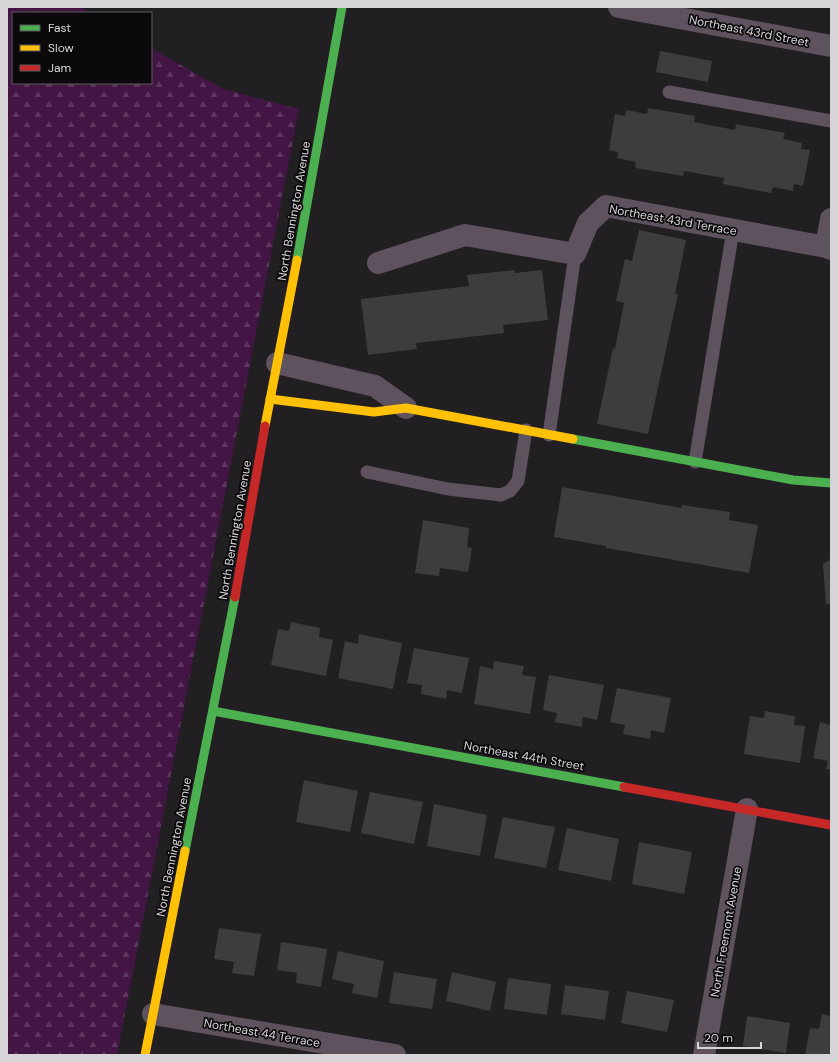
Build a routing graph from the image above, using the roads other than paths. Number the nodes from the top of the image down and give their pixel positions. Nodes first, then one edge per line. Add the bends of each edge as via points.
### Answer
1 (342, 7) edge
2 (619, 7) edge
3 (831, 46) edge
4 (669, 92) dead end
5 (831, 121) edge
6 (831, 219) edge
7 (733, 230) junction
8 (828, 248) edge
9 (575, 254) junction
10 (378, 263) dead end
11 (277, 363) junction
12 (270, 399) junction
13 (406, 408) junction
14 (526, 430) junction
15 (548, 435) junction
16 (695, 462) junction
17 (367, 472) dead end
18 (831, 483) edge
19 (213, 712) junction
20 (747, 810) junction
21 (831, 825) edge
22 (153, 1014) junction
23 (145, 1055) edge
24 (395, 1055) edge
25 (704, 1055) edge

1 - 11 street, North Bennington Avenue
2 - 3 street, Northeast 43rd Street
4 - 5 lane
6 - 8 street
7 - 8 street, Northeast 43rd Terrace
7 - 9 street, Northeast 43rd Terrace via 606,206 588,223
7 - 16 lane
9 - 10 street via 465,235
9 - 15 lane
11 - 12 street, North Bennington Avenue
11 - 13 street via 375,386
12 - 13 street via 374,412
12 - 19 street, North Bennington Avenue
13 - 14 street
14 - 15 street
14 - 17 lane via 518,481 510,491 501,495 448,489
15 - 16 street
16 - 18 street via 793,480
19 - 20 street, Northeast 44th Street
19 - 22 street, North Bennington Avenue
20 - 21 street, Northeast 44th Street
20 - 25 street, North Freemont Avenue
22 - 23 street, North Bennington Avenue
22 - 24 street, Northeast 44 Terrace

